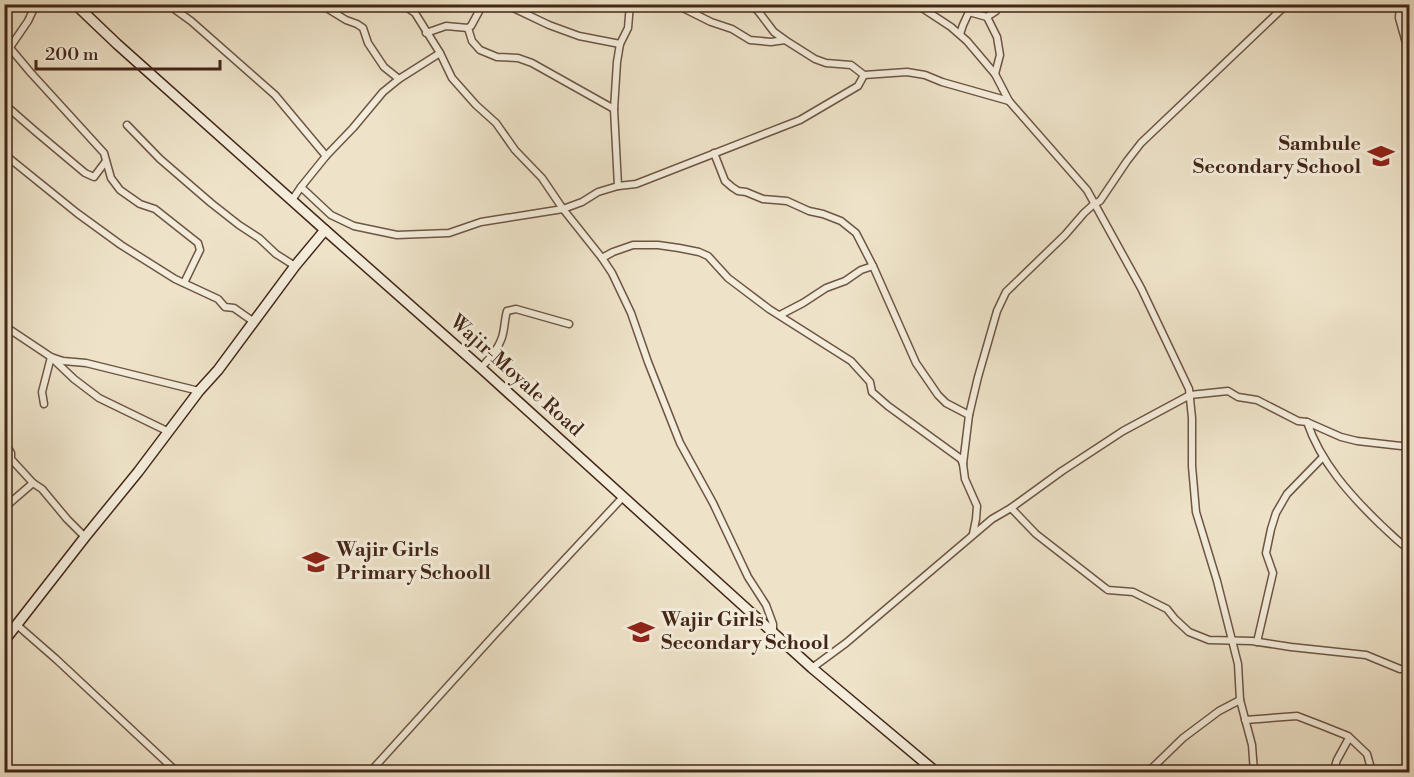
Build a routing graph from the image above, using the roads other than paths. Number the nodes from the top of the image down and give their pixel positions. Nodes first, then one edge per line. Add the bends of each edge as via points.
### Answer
1 (36, 4) edge
2 (75, 4) edge
3 (172, 4) edge
4 (320, 4) edge
5 (402, 4) edge
6 (483, 4) edge
7 (505, 4) edge
8 (630, 4) edge
9 (675, 4) edge
10 (750, 4) edge
11 (915, 4) edge
12 (964, 4) edge
13 (999, 4) edge
14 (1287, 4) edge
15 (1400, 4) edge
16 (969, 12) junction
17 (987, 17) junction
18 (468, 28) junction
19 (426, 33) junction
20 (960, 34) junction
21 (785, 40) junction
22 (621, 44) junction
23 (10, 48) junction
24 (440, 54) junction
25 (4, 56) edge
26 (1410, 57) edge
27 (995, 74) junction
28 (864, 75) junction
29 (399, 79) junction
30 (1009, 101) junction
31 (4, 104) edge
32 (614, 109) junction
33 (127, 124) dead end
34 (714, 153) junction
35 (4, 154) edge
36 (326, 156) junction
37 (106, 161) junction
38 (618, 186) junction
39 (301, 187) junction
40 (292, 200) junction
41 (1094, 204) junction
42 (562, 209) junction
43 (325, 230) junction
44 (602, 258) junction
45 (295, 266) junction
46 (873, 266) junction
47 (184, 283) junction
48 (780, 315) junction
49 (254, 322) junction
50 (569, 324) dead end
51 (7, 326) edge
52 (4, 337) edge
53 (51, 357) junction
54 (481, 368) junction
55 (198, 391) junction
56 (1190, 395) junction
57 (44, 404) dead end
58 (969, 415) junction
59 (1307, 422) junction
60 (167, 431) junction
61 (4, 441) edge
62 (1410, 447) edge
63 (8, 458) edge
64 (1323, 458) junction
65 (963, 464) junction
66 (33, 483) junction
67 (623, 497) junction
68 (4, 508) edge
69 (1011, 508) junction
70 (973, 534) junction
71 (85, 537) junction
72 (1410, 550) edge
73 (17, 625) junction
74 (773, 632) junction
75 (4, 641) edge
76 (1232, 641) junction
77 (1257, 642) junction
78 (813, 668) junction
79 (1410, 669) edge
80 (1240, 700) junction
81 (1245, 720) junction
82 (1349, 738) junction
83 (177, 772) edge
84 (370, 772) edge
85 (936, 772) edge
86 (1148, 772) edge
87 (1254, 772) edge
88 (1333, 772) edge
89 (1372, 772) edge

1 - 23 street
2 - 40 main road, Wajir-Moyale Road
3 - 36 street via 275,95
4 - 29 street via 363,28 384,67
5 - 19 street via 415,13
6 - 18 street
7 - 22 street via 579,36
8 - 22 street via 628,28
9 - 21 street via 750,40
10 - 21 street
11 - 20 street
12 - 16 street
13 - 17 street
14 - 41 street via 1141,143
15 - 26 street via 1399,18
16 - 17 street
16 - 20 street
17 - 27 street via 1000,55
18 - 19 street via 446,26
18 - 32 street via 480,50 532,63
19 - 24 street
20 - 27 street
21 - 28 street via 826,63 850,65
22 - 32 street
23 - 25 street
23 - 37 street via 104,153
24 - 29 street
24 - 42 street via 452,78 496,123 542,178
27 - 30 street
28 - 30 street via 925,75
28 - 34 street via 858,86 800,120
29 - 36 street
30 - 41 street via 1087,190
31 - 37 street via 85,173 94,177
32 - 38 street
33 - 45 street via 211,203
34 - 38 street via 636,184
34 - 46 street via 725,181 738,191 787,201 841,220 856,233
35 - 47 street via 121,245
36 - 39 street
37 - 47 street via 120,190 155,209 198,243 200,250
38 - 42 street
39 - 40 street
39 - 42 street via 331,215 354,226 397,236 449,233 480,222
40 - 43 main road, Wajir-Moyale Road
41 - 56 street via 1141,288
41 - 58 street via 1006,292 997,311
42 - 44 street
43 - 45 main road
43 - 54 main road, Wajir-Moyale Road
44 - 48 street via 633,245 699,252
44 - 74 street via 631,313 680,444 748,578 766,605
45 - 49 main road
46 - 48 street
46 - 58 street via 916,363 946,403
47 - 49 street
48 - 65 street via 851,361 870,382 872,392 957,455
49 - 55 main road
50 - 54 street via 516,309 507,311 501,341
51 - 52 street
51 - 53 street
53 - 55 street
53 - 57 street via 42,392
53 - 60 street via 99,398
54 - 67 main road, Wajir-Moyale Road
55 - 60 main road
56 - 59 street via 1228,392
56 - 69 street via 1123,431
56 - 76 street via 1196,512
58 - 65 street
59 - 62 street via 1357,441
59 - 64 street
60 - 71 main road
61 - 63 street via 11,453
63 - 66 street
64 - 72 street via 1362,506
64 - 77 street via 1287,494 1276,513 1266,553 1273,573
65 - 70 street via 977,506
66 - 68 street
66 - 71 street
67 - 74 main road, Wajir-Moyale Road
67 - 84 street
69 - 70 street
69 - 76 street via 1036,534 1108,590 1133,592 1167,609 1189,632 1209,640
70 - 78 street
71 - 73 main road
73 - 75 main road
73 - 83 street
74 - 78 main road, Wajir-Moyale Road
76 - 77 street
76 - 80 street
77 - 79 street via 1366,655 1400,669
78 - 85 main road, Wajir-Moyale Road
80 - 81 street
80 - 86 street via 1183,738
81 - 82 street via 1297,716
81 - 87 street
82 - 88 street
82 - 89 street via 1367,754

